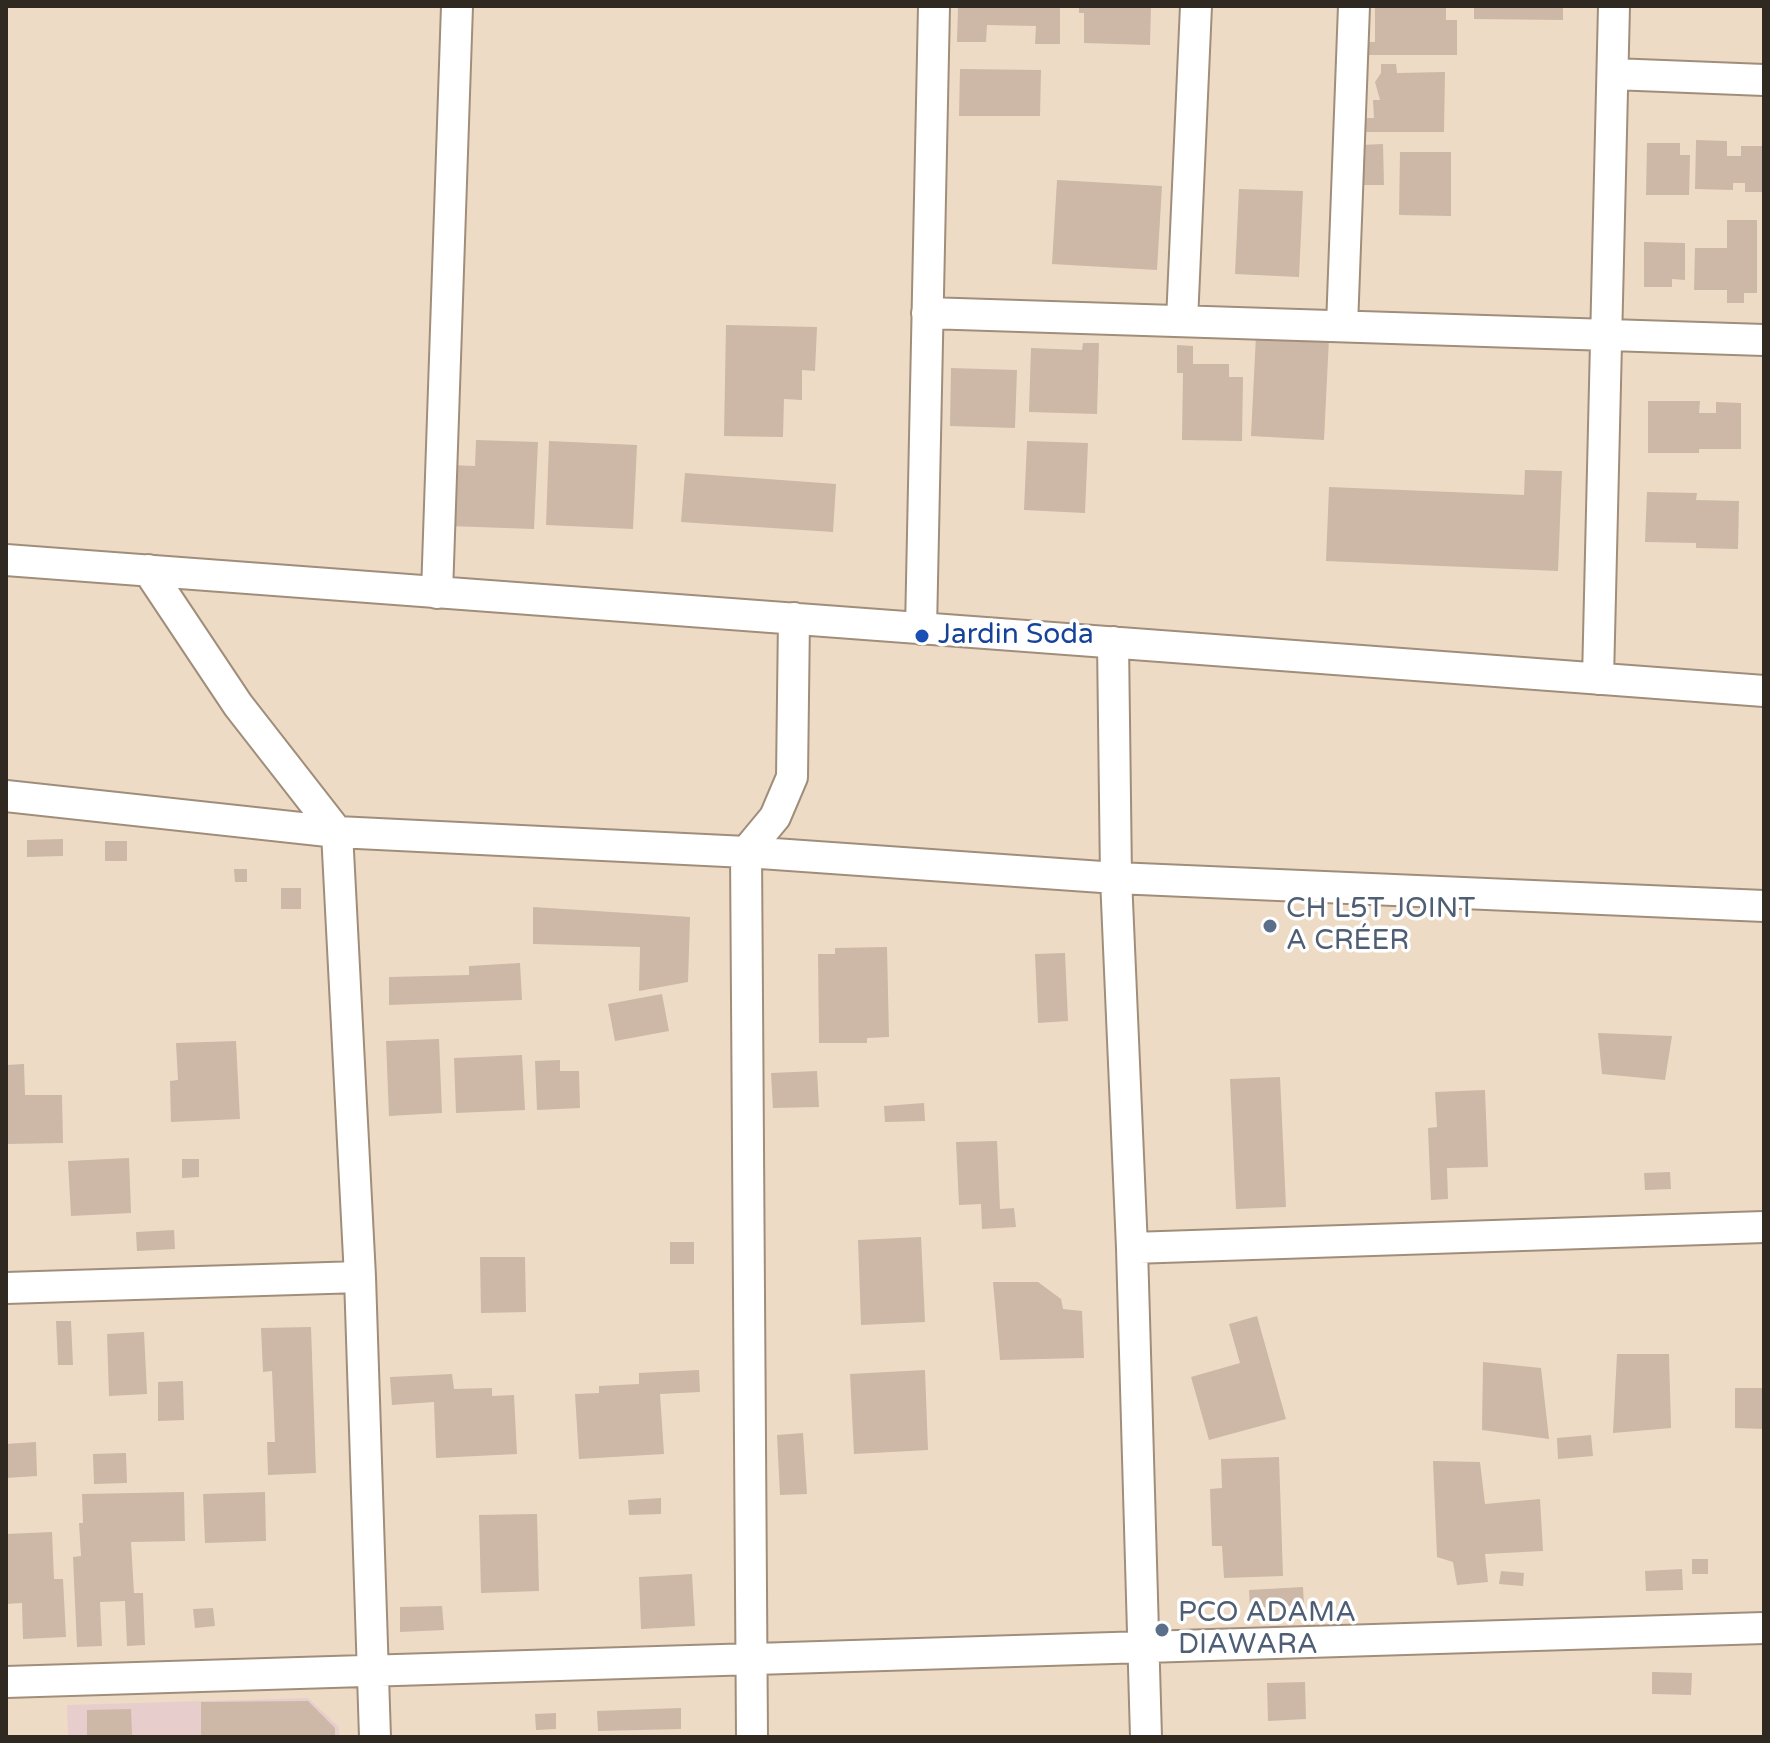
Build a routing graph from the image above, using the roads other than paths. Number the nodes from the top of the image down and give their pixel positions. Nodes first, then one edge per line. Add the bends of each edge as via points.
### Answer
1 (457, 6) edge
2 (934, 6) edge
3 (1196, 6) edge
4 (1354, 6) edge
5 (1614, 6) edge
6 (1613, 74) junction
7 (1764, 80) edge
8 (927, 313) junction
9 (1182, 321) junction
10 (1342, 326) junction
11 (1606, 335) junction
12 (1764, 340) edge
13 (6, 560) edge
14 (148, 570) junction
15 (437, 593) junction
16 (794, 618) junction
17 (921, 629) junction
18 (1113, 642) junction
19 (1598, 679) junction
20 (1764, 691) edge
21 (6, 796) edge
22 (337, 832) junction
23 (746, 852) junction
24 (1116, 878) junction
25 (1764, 906) edge
26 (1764, 1227) edge
27 (1132, 1248) junction
28 (360, 1277) junction
29 (6, 1288) edge
30 (1764, 1628) edge
31 (1144, 1647) junction
32 (750, 1659) junction
33 (373, 1671) junction
34 (6, 1682) edge
35 (375, 1737) edge
36 (752, 1737) edge
37 (1146, 1737) edge

1 - 15 street
2 - 8 street
3 - 9 street
4 - 10 street
5 - 6 street
6 - 7 street
6 - 11 street
8 - 9 street
8 - 17 street
9 - 10 street
10 - 11 street
11 - 12 street
11 - 19 street
13 - 14 street
14 - 15 street
14 - 22 street via 238,705
15 - 16 street
16 - 17 street
16 - 23 street via 792,777 775,817
17 - 18 street
18 - 19 street
18 - 24 street
19 - 20 street
21 - 22 street
22 - 23 street
22 - 28 street
23 - 24 street
23 - 32 street
24 - 25 street
24 - 27 street
26 - 27 street
27 - 31 street
28 - 29 street
28 - 33 street
30 - 31 street
31 - 32 street
31 - 37 street
32 - 33 street
32 - 36 street
33 - 34 street
33 - 35 street

